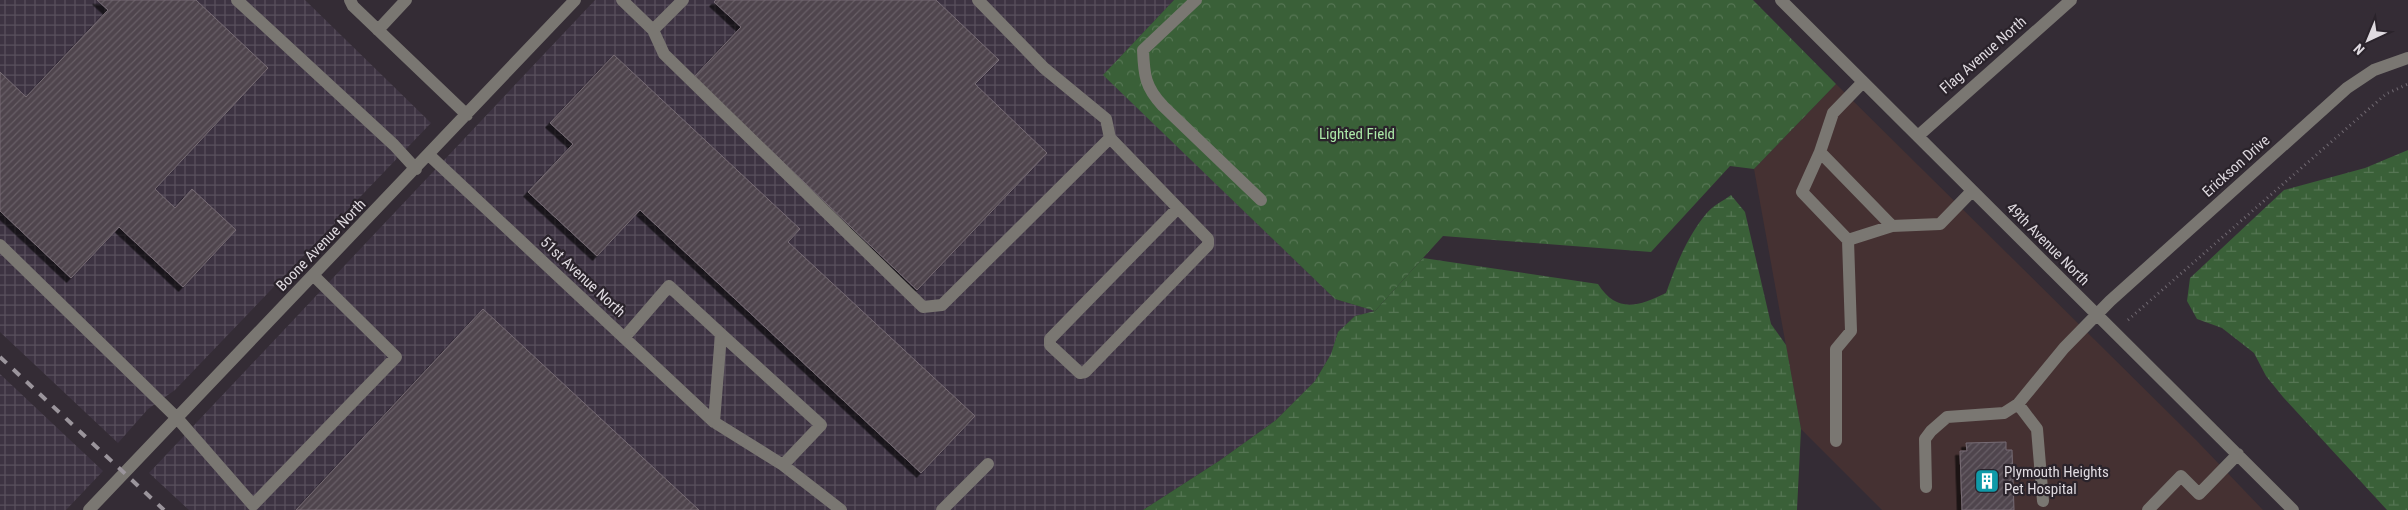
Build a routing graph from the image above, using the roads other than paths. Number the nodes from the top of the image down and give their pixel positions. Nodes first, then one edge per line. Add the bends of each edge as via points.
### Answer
1 (237, 0) edge
2 (350, 0) edge
3 (406, 0) edge
4 (575, 0) edge
5 (622, 0) edge
6 (683, 0) edge
7 (978, 0) edge
8 (1196, 0) edge
9 (1781, 0) edge
10 (2071, 0) edge
11 (378, 30) junction
12 (653, 30) junction
13 (2408, 58) edge
14 (1863, 82) junction
15 (467, 115) junction
16 (1918, 136) junction
17 (1110, 138) junction
18 (1820, 152) junction
19 (429, 155) junction
20 (416, 169) junction
21 (1972, 191) junction
22 (1261, 200) dead end
23 (1178, 208) junction
24 (1892, 226) junction
25 (1848, 240) junction
26 (0, 245) edge
27 (314, 276) junction
28 (2096, 314) junction
29 (721, 334) junction
30 (624, 338) junction
31 (2018, 404) junction
32 (177, 418) junction
33 (714, 422) junction
34 (1836, 441) dead end
35 (2238, 454) junction
36 (988, 464) dead end
37 (783, 465) junction
38 (1926, 487) dead end
39 (2043, 501) dead end
40 (89, 510) edge
41 (841, 510) edge
42 (942, 510) edge
43 (2148, 510) edge
44 (2293, 510) edge

1 - 20 street
2 - 11 street
3 - 11 street
4 - 15 street, Boone Avenue North
5 - 12 street
6 - 12 street
7 - 17 street via 1044,68 1106,119
8 - 22 street via 1143,50 1144,74 1151,94 1162,106
9 - 14 street, 49th Avenue North
10 - 16 street, Flag Avenue North
11 - 15 street
12 - 17 street via 664,54 923,307 942,305
13 - 28 street, Erickson Drive via 2374,70 2347,88
14 - 16 street, 49th Avenue North
14 - 18 street via 1833,113
15 - 19 street, Boone Avenue North
16 - 21 street, 49th Avenue North
17 - 23 street
18 - 24 street
18 - 25 street via 1802,192
19 - 20 street, Boone Avenue North
19 - 30 street, 51st Avenue North
20 - 27 street, Boone Avenue North
21 - 24 street via 1940,224
21 - 28 street, 49th Avenue North
23 - 23 street via 1208,239 1208,244 1085,372 1080,373 1050,345 1050,339
24 - 25 street
25 - 34 street via 1851,330 1836,349
26 - 32 street
27 - 32 street, Boone Avenue North
27 - 32 street via 396,357 253,505
28 - 31 street, Erickson Drive
28 - 35 street, 49th Avenue North
29 - 30 street via 669,286
29 - 33 street
29 - 37 street via 821,425
30 - 33 street, 51st Avenue North
31 - 38 street via 2004,413 1947,417 1931,431 1925,439
31 - 39 street via 2037,429
32 - 40 street, Boone Avenue North
33 - 37 street, 51st Avenue North
35 - 43 street via 2199,494 2181,476
35 - 44 street, 49th Avenue North
36 - 42 street
37 - 41 street, 51st Avenue North

